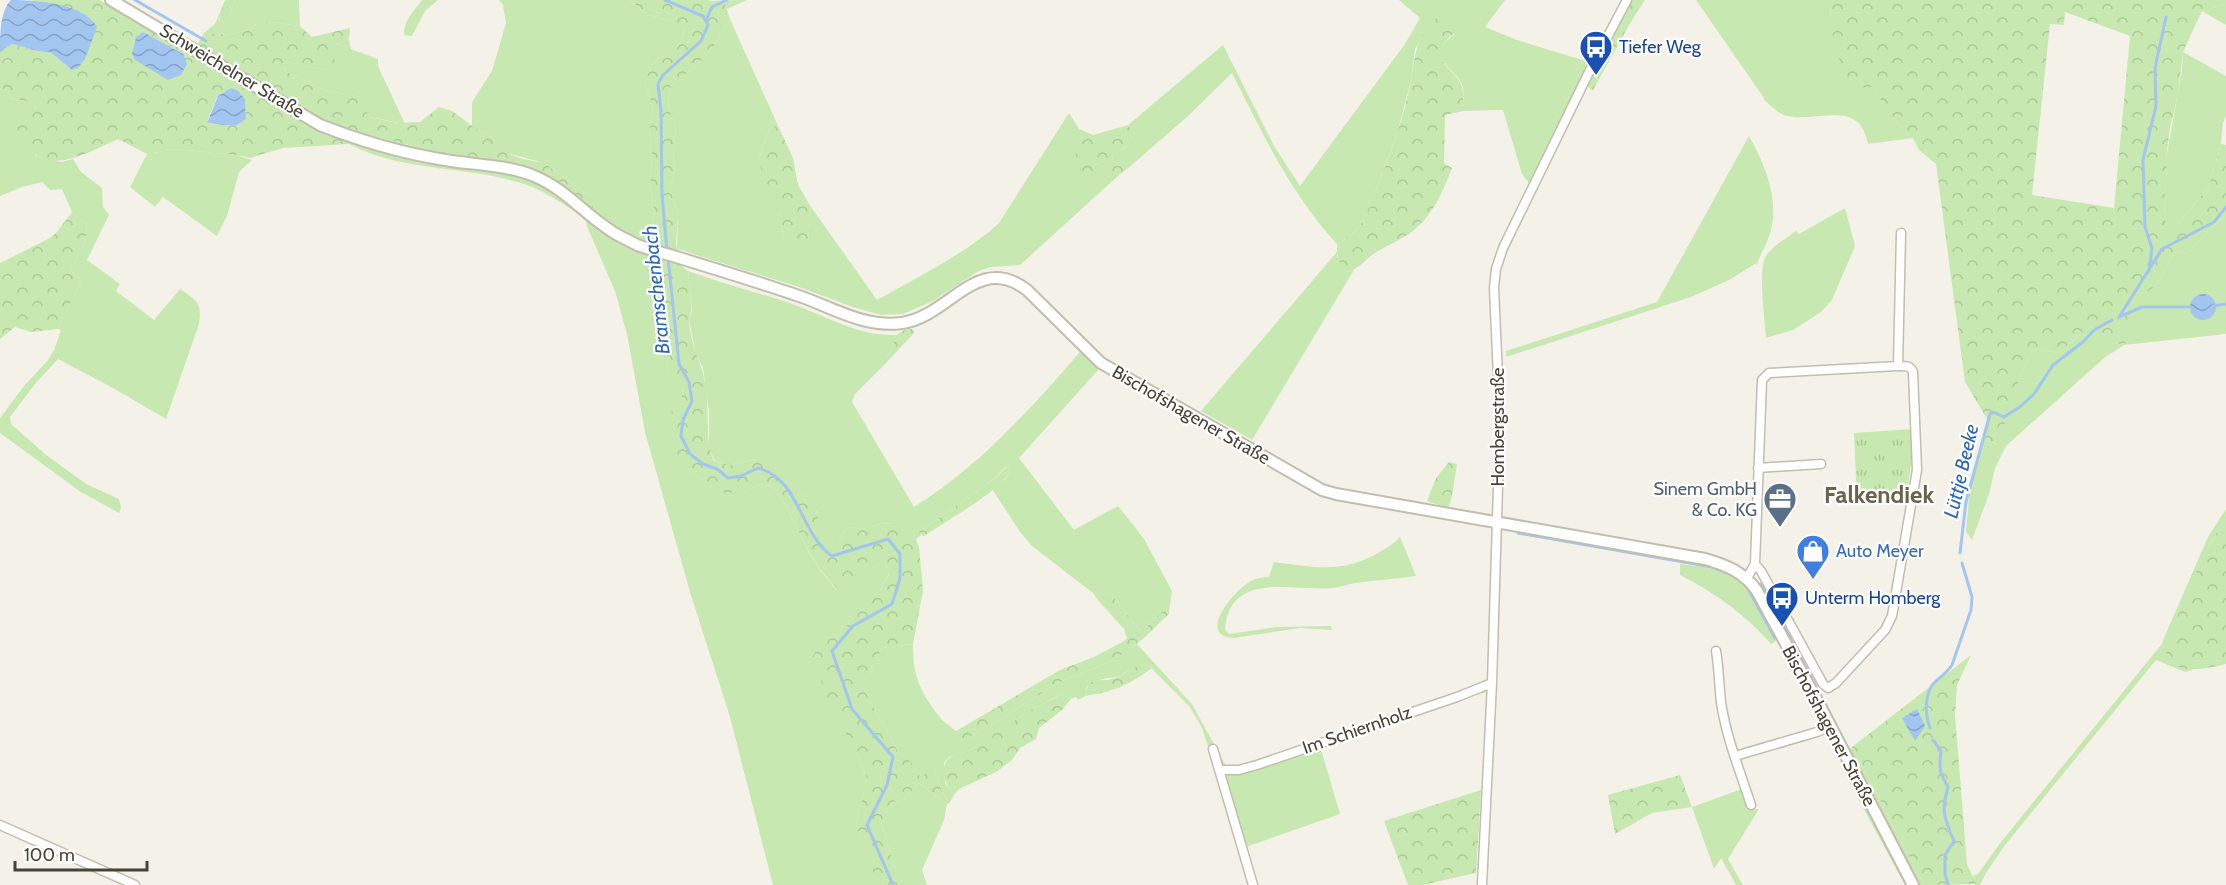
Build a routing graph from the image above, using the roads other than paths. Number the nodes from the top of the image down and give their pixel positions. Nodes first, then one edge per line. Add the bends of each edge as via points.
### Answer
1 (111, 0) edge
2 (1627, 0) edge
3 (354, 138) joint
4 (1901, 233) dead end
5 (1898, 366) junction
6 (1821, 464) dead end
7 (1758, 468) junction
8 (1497, 524) junction
9 (1755, 564) junction
10 (1747, 578) junction
11 (1716, 651) dead end
12 (1492, 683) junction
13 (1830, 726) junction
14 (1213, 749) dead end
15 (1735, 756) junction
16 (1220, 770) junction
17 (1751, 805) dead end
18 (0, 825) edge
19 (135, 885) edge
20 (1253, 885) edge
21 (1482, 885) edge
22 (1913, 885) edge

1 - 3 street, Schweichelner Straße via 320,125
2 - 8 street, Hombergstraße via 1528,196 1496,269 1500,421
3 - 8 street, Bischofshagener Straße via 438,159 534,176 637,245 803,298 861,321 904,323 920,318 978,281 990,277 1014,280 1101,363 1309,483 1336,494
4 - 5 street
5 - 7 street via 1769,373 1762,380
5 - 9 street via 1908,366 1913,372 1917,458 1892,616 1885,630 1831,687 1823,684
6 - 7 street
7 - 9 street
8 - 10 street, Bischofshagener Straße via 1705,559 1726,565
8 - 12 street, Hombergstraße
9 - 10 street
10 - 13 street, Bischofshagener Straße
11 - 15 street via 1721,702
12 - 16 street, Im Schiernholz via 1257,765
12 - 21 street, Hombergstraße
13 - 15 street
13 - 22 street, Bischofshagener Straße
14 - 16 street
15 - 17 street
16 - 20 street
18 - 19 street

